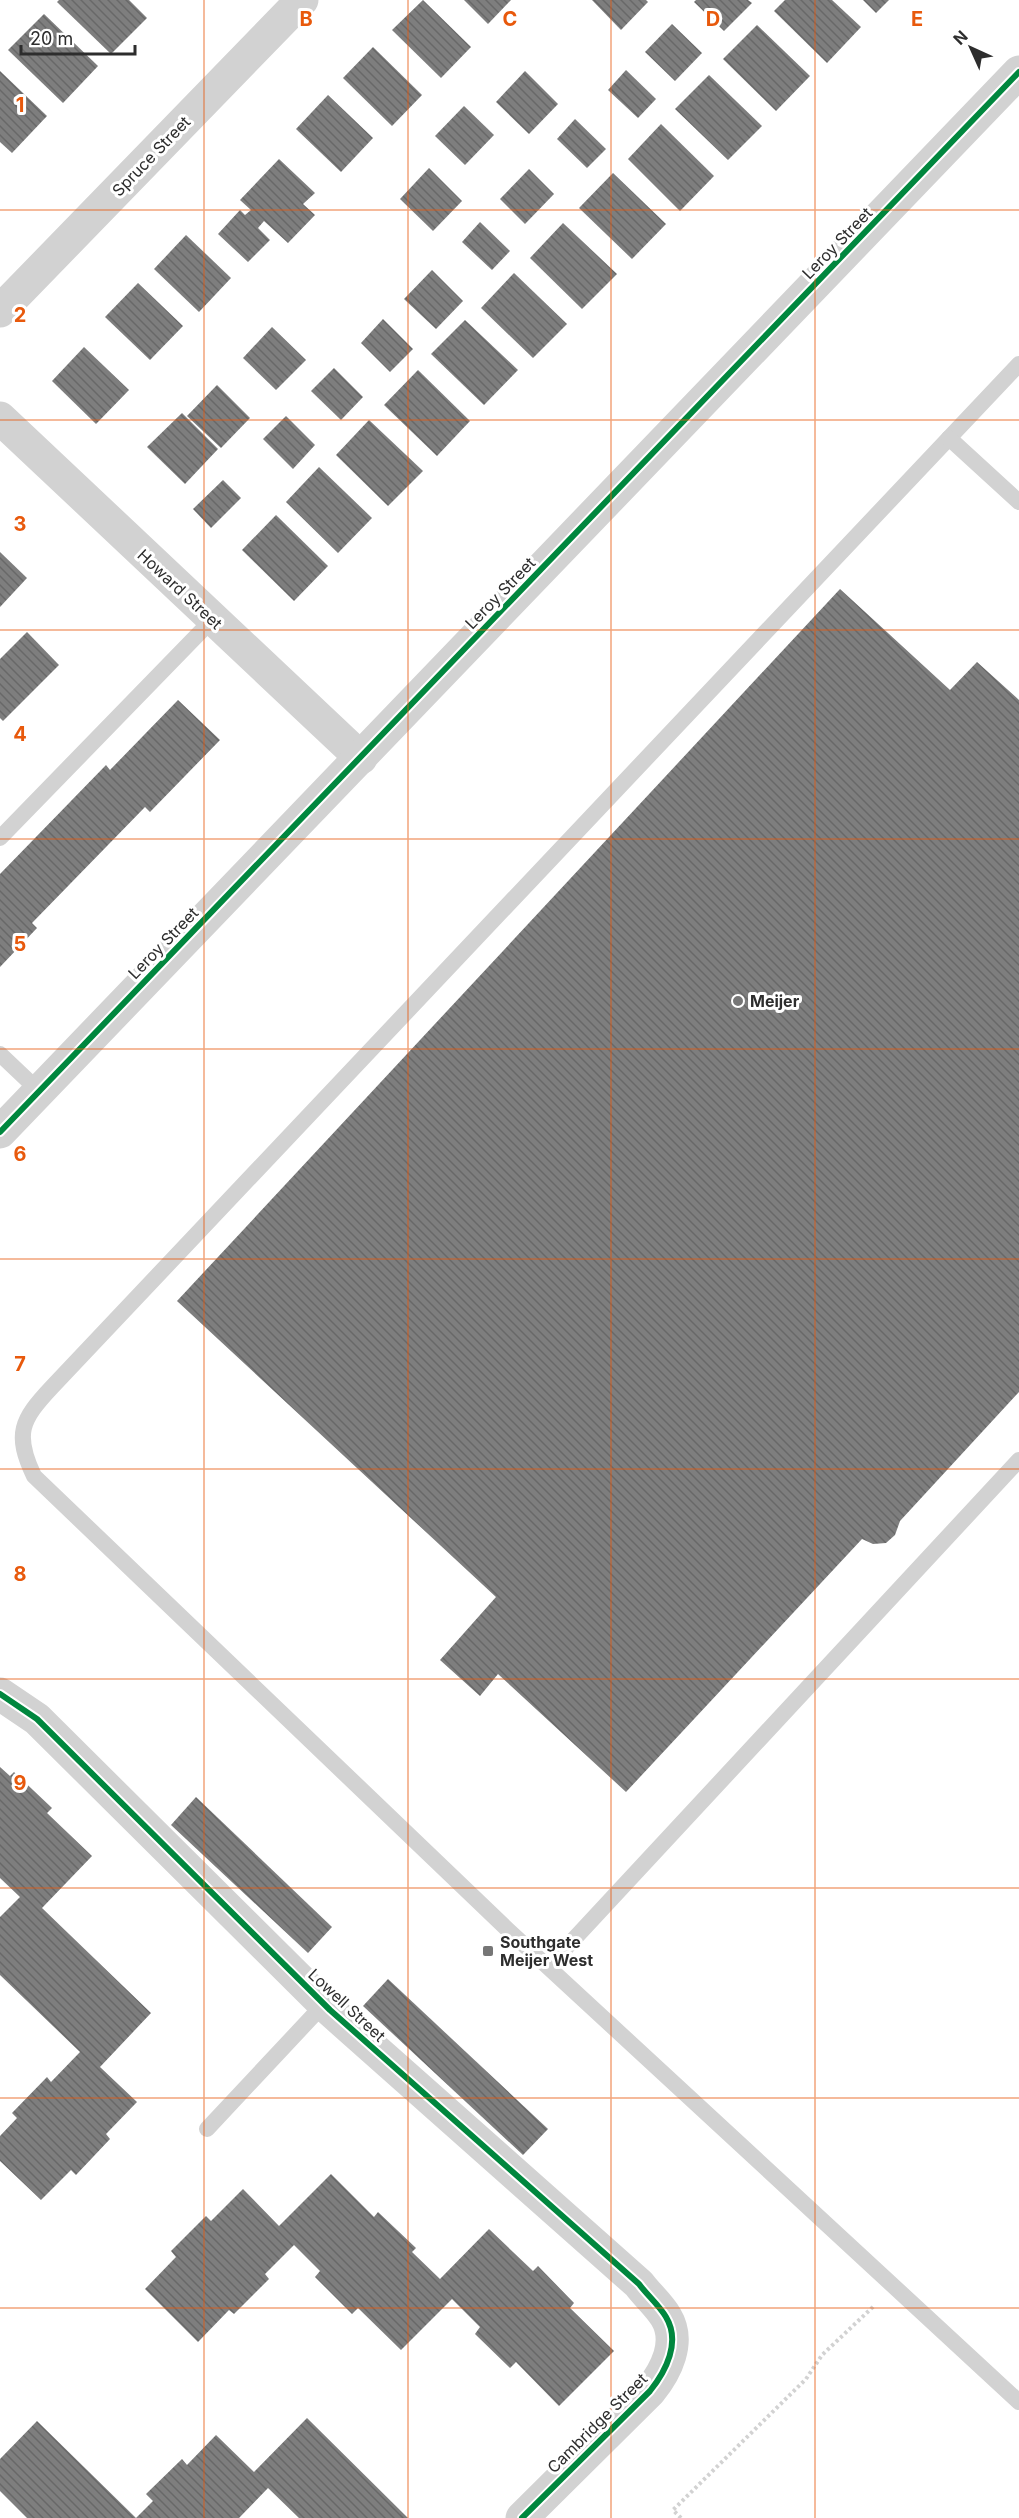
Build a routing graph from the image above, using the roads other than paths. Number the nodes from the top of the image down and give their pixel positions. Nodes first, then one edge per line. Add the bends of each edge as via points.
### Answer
1 (302, 0) edge
2 (1019, 72) edge
3 (0, 311) edge
4 (1019, 364) edge
5 (0, 418) edge
6 (949, 438) junction
7 (1019, 502) edge
8 (213, 619) junction
9 (361, 758) junction
10 (0, 838) edge
11 (0, 1054) edge
12 (39, 1091) junction
13 (0, 1132) edge
14 (1019, 1460) edge
15 (0, 1694) edge
16 (549, 1966) junction
17 (324, 2004) junction
18 (207, 2129) dead end
19 (672, 2336) joint
20 (1019, 2402) edge
21 (522, 2518) edge

1 - 3 street, Spruce Street
2 - 9 street, Leroy Street
4 - 6 lane
5 - 8 street, Howard Street
6 - 7 lane
6 - 16 lane via 52,1387 33,1408 23,1429 23,1453 34,1476
8 - 9 street, Howard Street
8 - 10 lane
9 - 12 street, Leroy Street
11 - 12 lane
12 - 13 street, Leroy Street
14 - 16 lane
15 - 17 street, Lowell Street via 37,1719
16 - 20 lane
17 - 18 lane
17 - 19 street, Lowell Street via 639,2284 667,2318
19 - 21 street, Cambridge Street via 671,2356 650,2391

